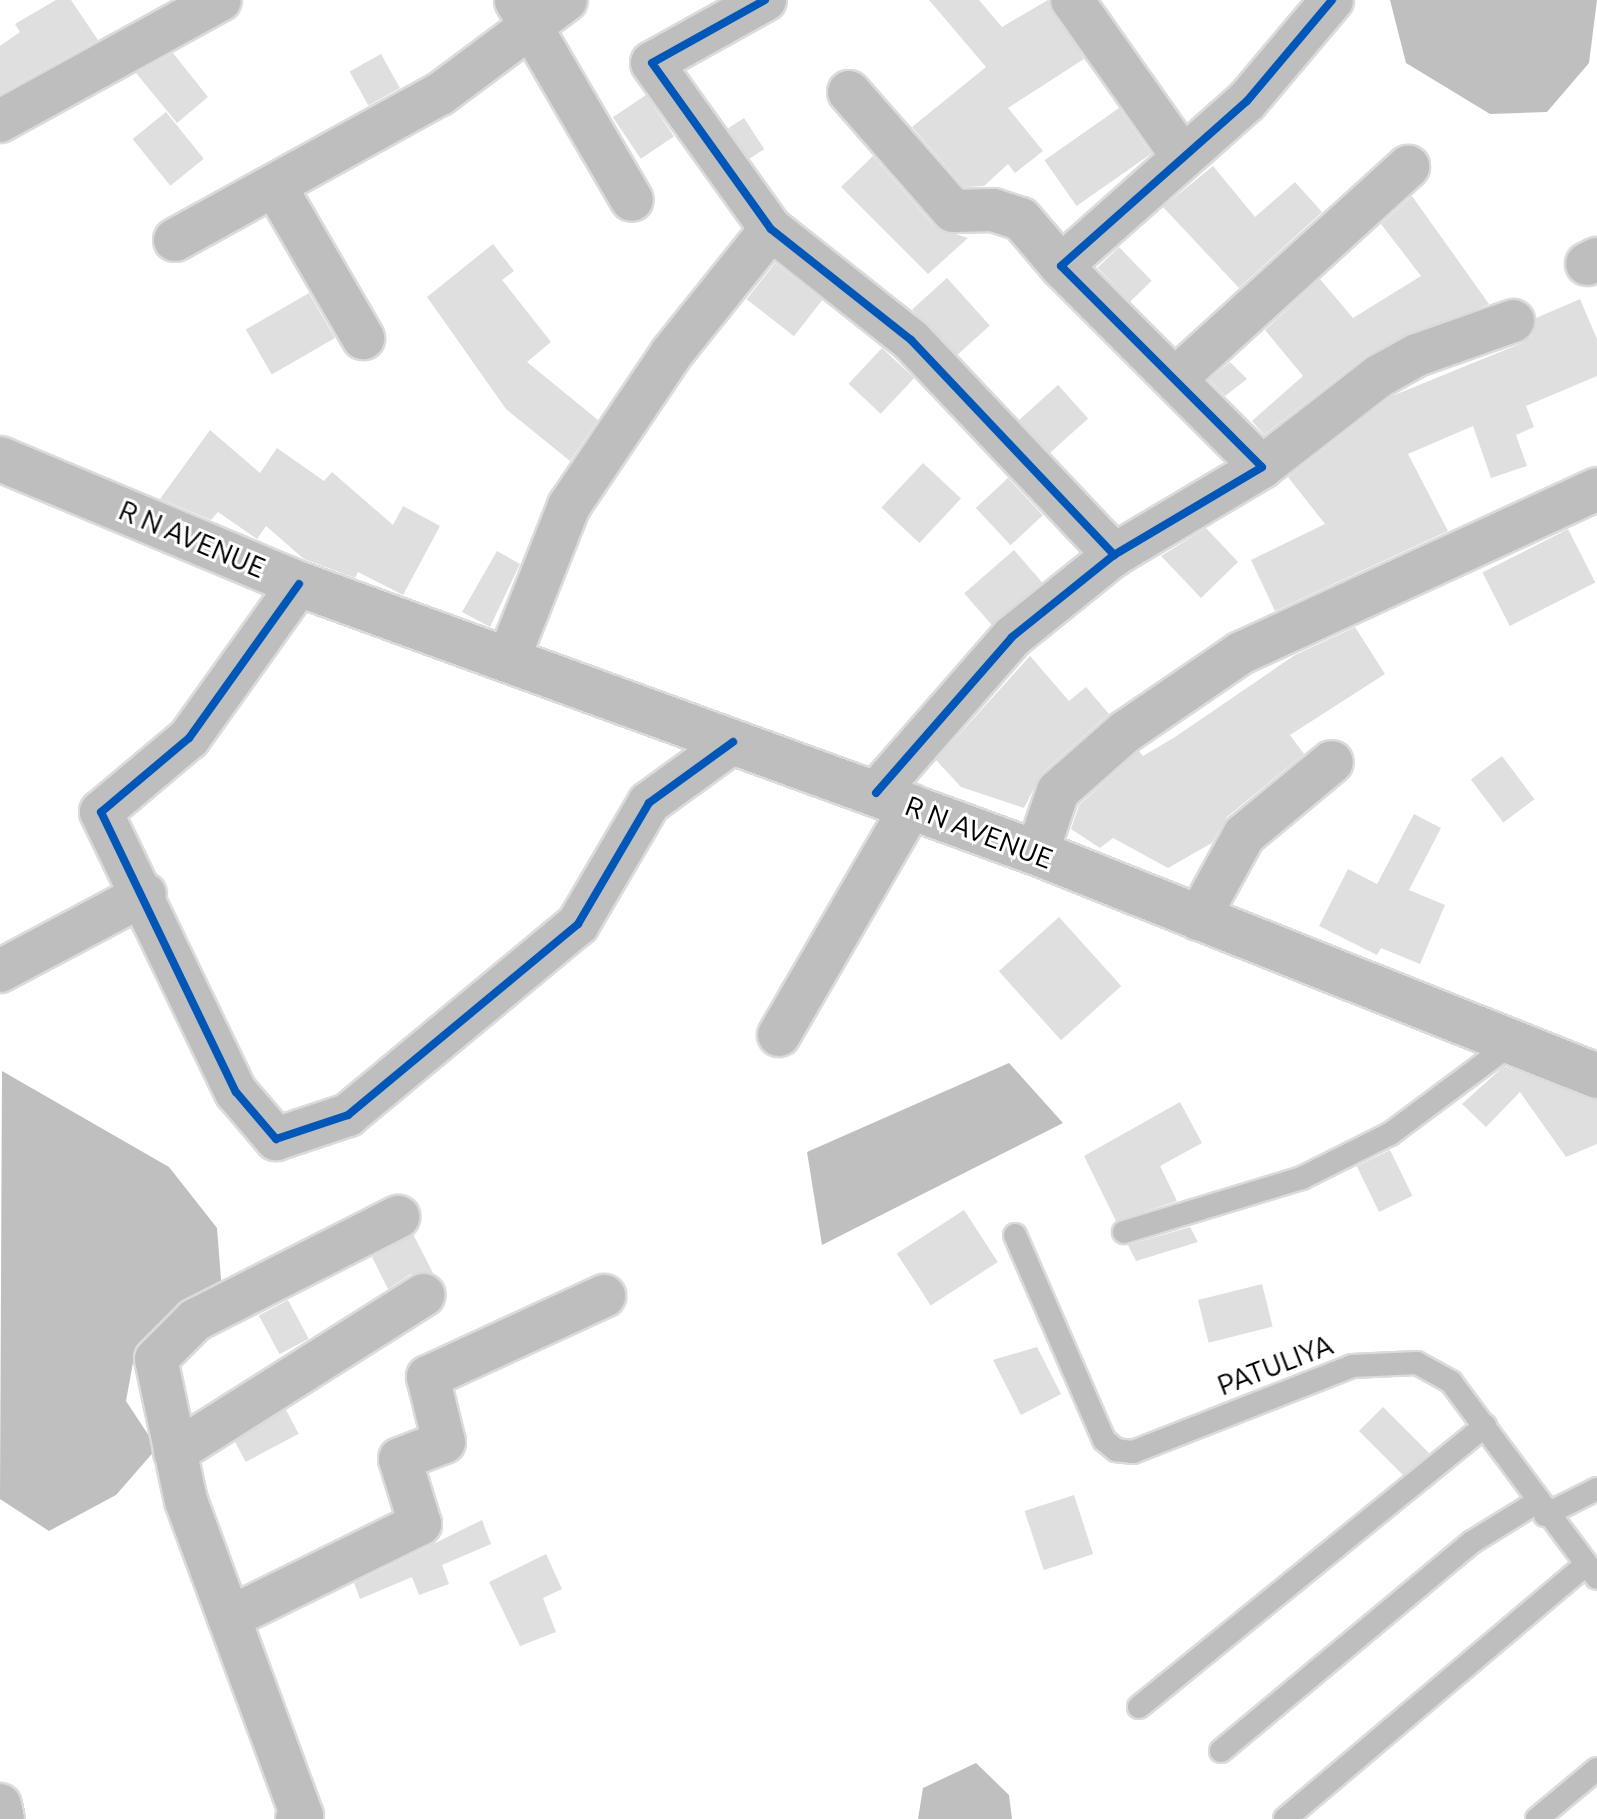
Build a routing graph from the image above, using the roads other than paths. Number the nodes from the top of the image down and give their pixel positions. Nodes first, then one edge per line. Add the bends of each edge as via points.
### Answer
1 (220, 0) edge
2 (566, 0) edge
3 (765, 0) edge
4 (1072, 0) edge
5 (1332, 0) edge
6 (522, 13) edge
7 (849, 92) dead end
8 (0, 121) edge
9 (1182, 156) junction
10 (1408, 167) dead end
11 (275, 186) junction
12 (632, 200) dead end
13 (771, 229) junction
14 (175, 240) dead end
15 (1061, 266) junction
16 (1513, 321) dead end
17 (363, 338) dead end
18 (1176, 378) junction
19 (0, 459) edge
20 (1262, 467) junction
21 (1597, 489) edge
22 (1114, 555) junction
23 (299, 584) junction
24 (508, 660) junction
25 (733, 742) junction
26 (1332, 762) dead end
27 (894, 800) junction
28 (1037, 853) junction
29 (145, 894) junction
30 (1198, 919) junction
31 (0, 971) edge
32 (779, 1035) dead end
33 (1512, 1043) junction
34 (1597, 1076) edge
35 (398, 1217) dead end
36 (1124, 1232) dead end
37 (1015, 1235) dead end
38 (423, 1295) dead end
39 (604, 1296) dead end
40 (1485, 1426) junction
41 (175, 1452) junction
42 (1597, 1489) edge
43 (1541, 1509) junction
44 (1591, 1572) edge
45 (229, 1618) junction
46 (1139, 1707) dead end
47 (1221, 1751) dead end
48 (1597, 1769) edge
49 (0, 1805) edge
50 (3, 1819) edge
51 (297, 1819) edge
52 (1285, 1819) edge
53 (1537, 1819) edge

1 - 8 street
2 - 6 street
3 - 13 street via 652,63
4 - 9 street
5 - 9 street via 1247,101
6 - 11 street via 440,94
6 - 12 street
7 - 15 street via 953,211 993,210 1021,219
9 - 15 street
10 - 18 street
11 - 14 street
11 - 17 street
13 - 22 street via 911,340
13 - 24 street via 671,354 569,506
15 - 18 street
16 - 20 street via 1417,355 1379,376
18 - 20 street
19 - 23 main road, R N AVENUE
20 - 22 street
21 - 28 street via 1241,653 1125,732 1058,791
22 - 27 street via 1012,637
23 - 24 main road, R N AVENUE
23 - 29 street via 189,738 101,812
24 - 25 main road, R N AVENUE
25 - 27 main road, R N AVENUE
25 - 29 street via 649,803 578,924 348,1115 276,1139 236,1092
26 - 30 street via 1244,835
27 - 28 main road, R N AVENUE
27 - 32 street
28 - 30 main road, R N AVENUE
29 - 31 street
30 - 33 main road, R N AVENUE
33 - 34 main road, R N AVENUE
33 - 36 lane via 1390,1134 1302,1178
35 - 41 street via 195,1320 156,1359
37 - 40 lane, PATULIYA via 1104,1440 1116,1450 1133,1452 1352,1366 1417,1363 1451,1382
38 - 41 street
39 - 45 street via 428,1377 444,1442 400,1459 420,1524
40 - 43 lane, PATULIYA
40 - 46 lane
41 - 45 street via 186,1501
42 - 43 lane
43 - 44 lane, PATULIYA
43 - 47 lane via 1472,1542
44 - 52 lane
45 - 51 street via 302,1816
48 - 53 lane
49 - 50 street

